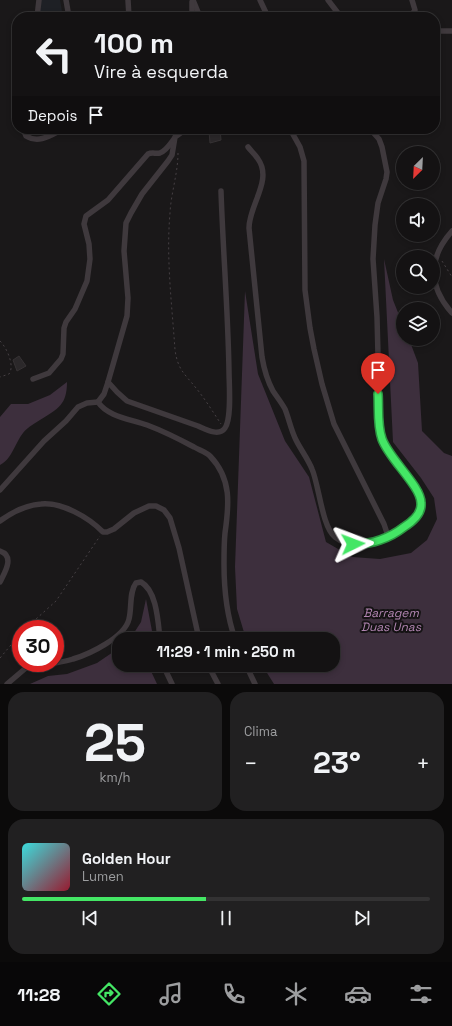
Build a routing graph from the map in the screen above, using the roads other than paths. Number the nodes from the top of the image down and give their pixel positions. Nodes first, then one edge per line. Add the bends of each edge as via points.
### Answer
1 (39, 0) edge
2 (66, 0) edge
3 (128, 0) edge
4 (192, 0) edge
5 (260, 0) edge
6 (328, 0) edge
7 (412, 0) edge
8 (38, 12) edge
9 (68, 12) edge
10 (129, 12) edge
11 (192, 12) edge
12 (198, 12) edge
13 (266, 12) edge
14 (337, 12) edge
15 (414, 12) edge
16 (440, 31) edge
17 (452, 32) edge
18 (25, 134) edge
19 (53, 134) edge
20 (179, 134) edge
21 (293, 134) edge
22 (374, 134) edge
23 (175, 137) junction
24 (248, 147) dead end
25 (221, 191) dead end
26 (452, 231) edge
27 (452, 313) edge
28 (33, 379) dead end
29 (108, 382) junction
30 (98, 402) junction
31 (0, 490) edge
32 (0, 521) edge
33 (388, 536) junction
34 (0, 551) edge
35 (0, 582) edge
36 (122, 632) edge
37 (159, 632) edge
38 (197, 632) edge
39 (233, 632) edge
40 (112, 639) edge
41 (64, 661) edge
42 (21, 672) edge
43 (166, 672) edge
44 (212, 672) edge
45 (249, 672) edge
46 (7, 684) edge
47 (172, 684) edge
48 (218, 684) edge
49 (255, 684) edge

1 - 8 street
2 - 9 street
3 - 10 street
4 - 11 street
4 - 12 street
5 - 13 street
6 - 14 street
7 - 15 street
16 - 17 street
18 - 19 street via 35,140
20 - 23 street
21 - 33 street via 304,161 305,290 322,384 334,424
22 - 33 street via 382,147 387,172 378,203 373,259 380,432 389,454 419,494 422,503 411,523
23 - 28 street via 165,150 148,154 108,200 86,216 84,224 90,259 85,287 66,322 61,359 49,373
23 - 29 street via 172,155 142,194 126,223 124,251 127,316
24 - 33 street via 259,159 263,170 263,181 248,220 265,373 312,468 331,534 338,540 353,544 373,543
25 - 29 street via 230,398 228,423 225,429 219,433 208,431 127,401
26 - 27 street via 438,251 434,276 440,298
29 - 30 street
30 - 31 street via 78,407
30 - 39 street via 110,412 147,425 208,455 216,464 226,484 229,501 225,534 225,580
32 - 38 street via 23,509 51,504 66,508 103,532 107,532 149,506 164,510 170,518 179,548
34 - 35 street via 6,553 8,564
36 - 37 street via 129,620 132,593 136,583 141,582 146,584 152,594
40 - 41 street
42 - 46 street
43 - 47 street
44 - 48 street
45 - 49 street

